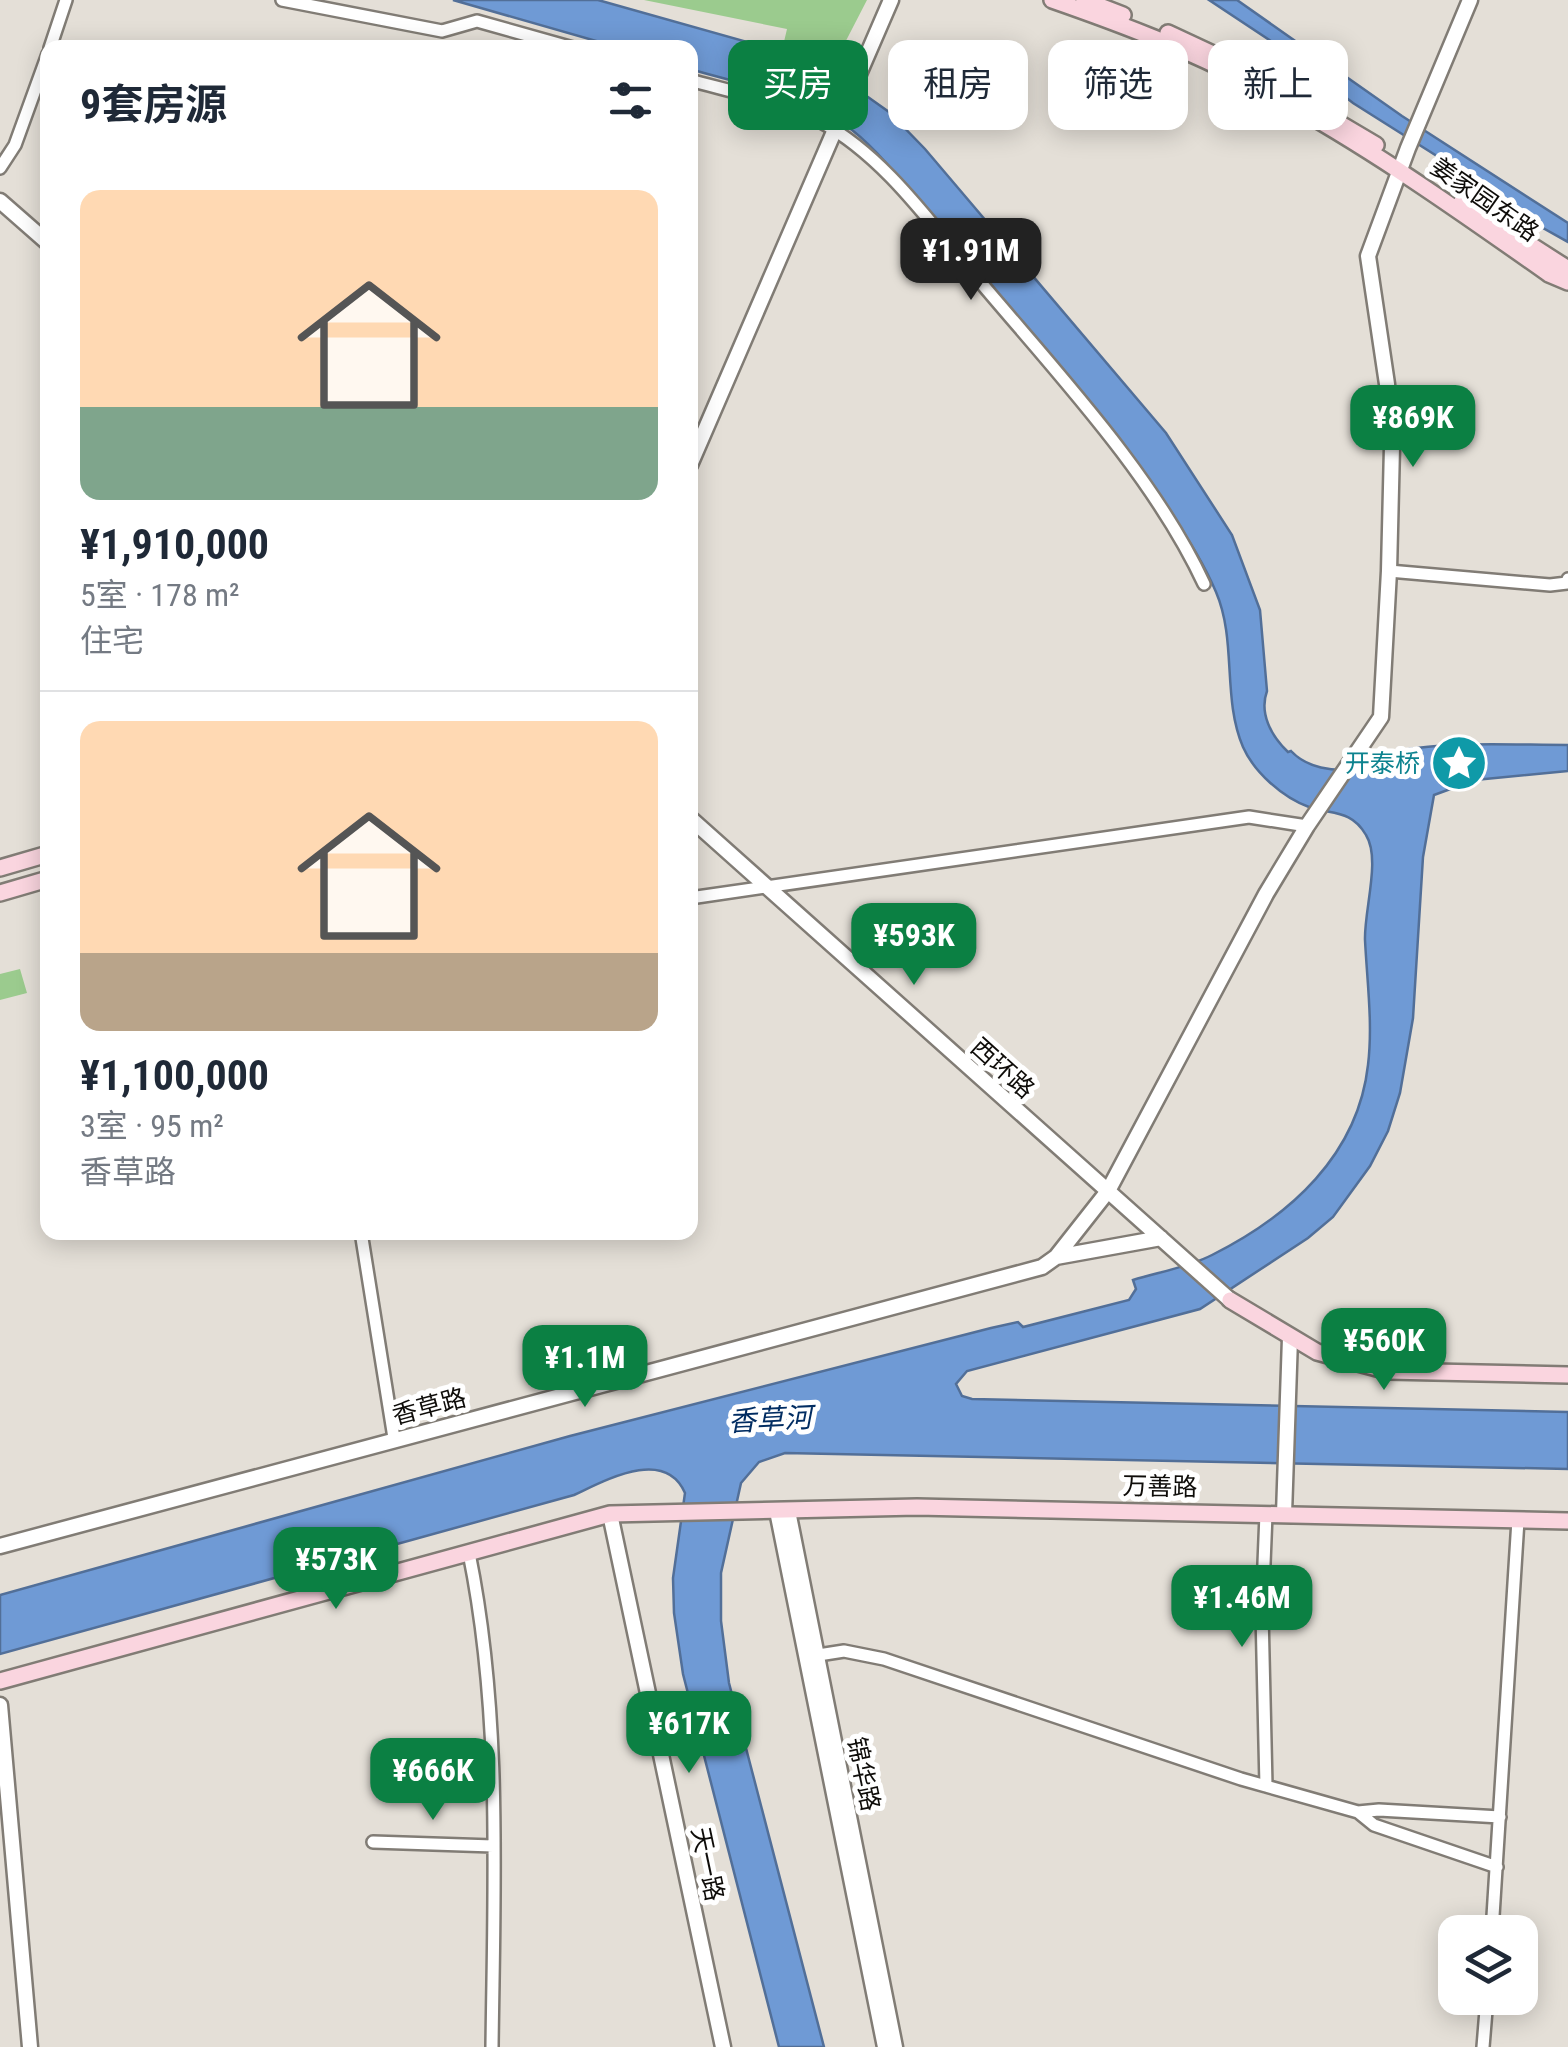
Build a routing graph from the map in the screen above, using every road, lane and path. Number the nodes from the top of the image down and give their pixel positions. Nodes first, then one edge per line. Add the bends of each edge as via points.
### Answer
1 (66, 0) edge
2 (282, 0) edge
3 (891, 0) edge
4 (1052, 0) edge
5 (1084, 0) edge
6 (1470, 0) edge
7 (53, 40) edge
8 (546, 40) edge
9 (868, 55) edge
10 (40, 77) edge
11 (698, 83) edge
12 (728, 92) edge
13 (836, 130) edge
14 (840, 130) edge
15 (1404, 160) junction
16 (0, 168) edge
17 (0, 200) edge
18 (40, 236) edge
19 (1568, 270) edge
20 (1568, 282) edge
21 (698, 447) edge
22 (1389, 571) junction
23 (1568, 580) edge
24 (1204, 584) dead end
25 (698, 825) edge
26 (1307, 826) junction
27 (40, 856) edge
28 (0, 868) edge
29 (40, 881) edge
30 (768, 888) junction
31 (0, 893) edge
32 (698, 897) edge
33 (1108, 1191) junction
34 (1161, 1238) junction
35 (362, 1240) edge
36 (1056, 1257) junction
37 (1230, 1300) joint
38 (1290, 1338) junction
39 (1568, 1375) edge
40 (394, 1438) junction
41 (783, 1511) junction
42 (610, 1514) junction
43 (1266, 1514) junction
44 (1284, 1514) junction
45 (1518, 1520) junction
46 (1568, 1522) edge
47 (0, 1546) edge
48 (469, 1552) junction
49 (812, 1656) junction
50 (0, 1681) edge
51 (0, 1704) edge
52 (1266, 1786) junction
53 (1358, 1812) junction
54 (1500, 1817) junction
55 (373, 1842) dead end
56 (493, 1846) junction
57 (1496, 1867) junction
58 (1493, 1915) edge
59 (1486, 2015) edge
60 (30, 2047) edge
61 (492, 2047) edge
62 (723, 2047) edge
63 (885, 2047) edge
64 (895, 2047) edge
65 (1483, 2047) edge

1 - 7 street
2 - 8 street via 442,31 477,20
3 - 9 street
4 - 15 main road, 姜家园东路 via 1166,42
5 - 15 main road, 姜家园东路 via 1194,43
6 - 15 street
10 - 16 street via 16,145
11 - 12 street
13 - 21 street
14 - 24 street via 895,183 1076,395 1161,508
15 - 19 main road, 姜家园东路
15 - 20 main road, 姜家园东路
15 - 22 street via 1368,256 1392,447
17 - 18 street
22 - 23 street via 1550,585
22 - 26 street via 1381,718
25 - 30 street, 西环路
26 - 30 street via 1250,816
26 - 33 street
27 - 28 main road
29 - 31 main road
30 - 32 street
30 - 33 street, 西环路
33 - 34 street, 西环路
33 - 36 street
34 - 36 street, 香草路
34 - 37 street, 西环路
35 - 40 street
36 - 40 street, 香草路 via 1042,1267
37 - 38 main road
38 - 39 main road via 1388,1371
38 - 44 street
40 - 47 street, 香草路
41 - 42 main road, 万善路
41 - 43 main road, 万善路
41 - 49 street, 锦华路
42 - 48 main road, 万善路
42 - 62 street, 天一路
43 - 44 main road, 万善路
43 - 52 street
44 - 45 main road, 万善路
45 - 46 main road, 万善路
45 - 54 street
48 - 50 main road, 万善路
48 - 56 street via 493,1759
49 - 52 street via 844,1651 914,1668
49 - 63 street, 锦华路
49 - 64 street, 锦华路
51 - 60 street
52 - 53 street
53 - 54 street
53 - 57 street via 1374,1825
54 - 57 street
55 - 56 street
56 - 61 street
57 - 58 street
59 - 65 street

